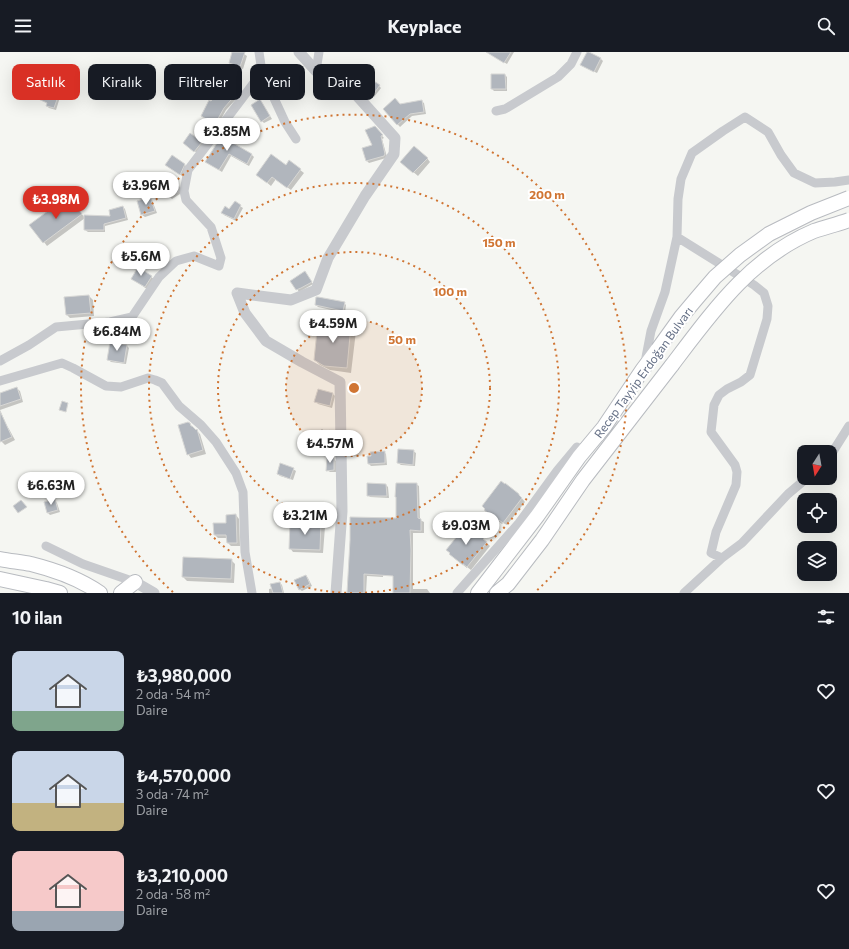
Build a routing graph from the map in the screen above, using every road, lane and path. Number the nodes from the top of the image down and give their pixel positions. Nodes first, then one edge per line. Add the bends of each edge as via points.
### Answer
1 (259, 52) edge
2 (299, 52) edge
3 (319, 52) edge
4 (577, 52) edge
5 (261, 64) edge
6 (317, 64) edge
7 (313, 68) edge
8 (250, 88) edge
9 (275, 100) edge
10 (361, 100) edge
11 (496, 111) dead end
12 (296, 139) dead end
13 (849, 180) edge
14 (849, 198) edge
15 (849, 220) edge
16 (677, 237) junction
17 (646, 357) dead end
18 (0, 361) edge
19 (0, 381) edge
20 (849, 426) edge
21 (837, 445) edge
22 (577, 447) dead end
23 (799, 485) edge
24 (46, 546) dead end
25 (722, 558) junction
26 (0, 559) edge
27 (0, 579) edge
28 (134, 588) edge
29 (60, 593) edge
30 (100, 593) edge
31 (120, 593) edge
32 (154, 593) edge
33 (252, 593) edge
34 (336, 593) edge
35 (457, 593) edge
36 (478, 593) edge
37 (497, 593) edge
38 (684, 593) edge

1 - 5 street
2 - 7 street
3 - 6 street
4 - 11 street via 571,64 558,76 505,109
8 - 18 street via 188,170 184,191 186,200 211,227 221,258 219,266 194,256 176,261 159,277 132,317 110,322 56,327
9 - 12 street
10 - 34 street via 395,138 394,154 328,258 316,290 291,300 237,293 245,313 266,341 340,382 342,511
13 - 16 street via 815,183 794,173 768,132 746,117 692,153 681,179
14 - 36 main road, Recep Tayyip Erdoğan Bulvarı, bridge via 769,234 715,277 681,317 604,427
15 - 37 main road, Recep Tayyip Erdoğan Bulvarı, bridge via 809,234 787,246 762,262 729,292 583,480 542,540 508,584
16 - 17 street via 665,292 651,331
16 - 25 street via 754,285 764,294 768,306 767,319 750,375 719,394 714,405 711,432 735,465 737,472 736,486 716,532 711,553
19 - 33 street via 62,363 106,386 121,387 148,378 162,383 179,406 216,442 236,473 243,492 245,552
20 - 21 street
22 - 35 street via 519,523
23 - 25 street via 742,543
24 - 28 street
25 - 38 street
26 - 30 main road via 53,571 92,587
27 - 29 main road
28 - 31 main road
28 - 32 street

